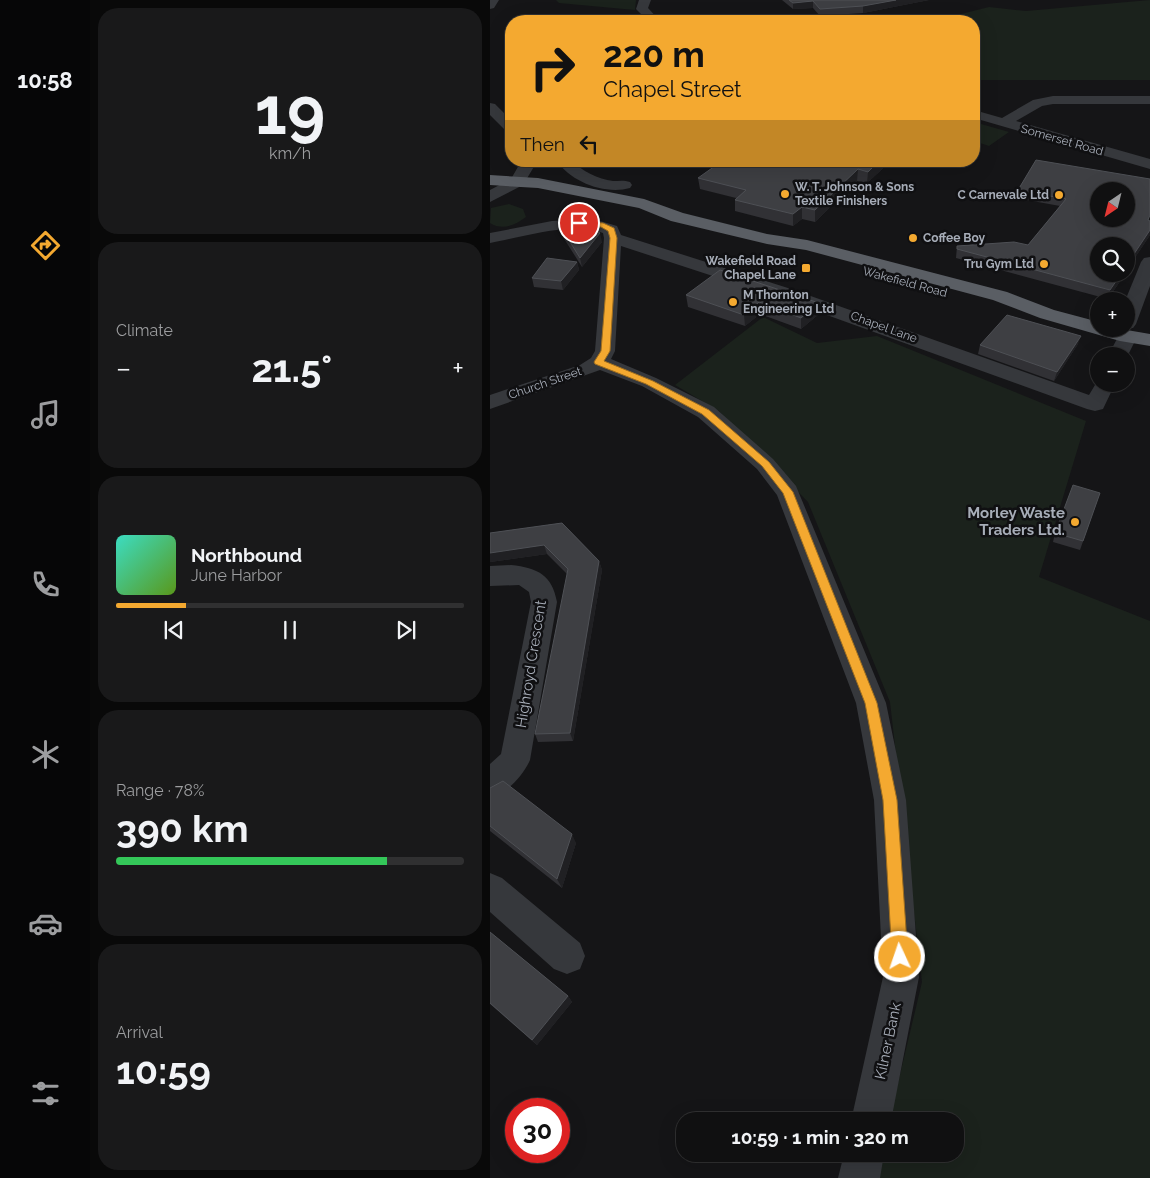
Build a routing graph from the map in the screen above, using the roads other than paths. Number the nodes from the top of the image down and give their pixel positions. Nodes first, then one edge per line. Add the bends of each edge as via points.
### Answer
1 (493, 0) edge
2 (645, 0) edge
3 (490, 6) edge
4 (648, 15) edge
5 (1150, 100) edge
6 (980, 116) edge
7 (1003, 123) junction
8 (1150, 164) edge
9 (505, 167) edge
10 (525, 167) edge
11 (565, 167) edge
12 (624, 185) dead end
13 (505, 187) edge
14 (490, 198) edge
15 (586, 208) dead end
16 (604, 210) junction
17 (677, 217) junction
18 (532, 226) junction
19 (490, 229) edge
20 (612, 234) junction
21 (490, 238) edge
22 (1150, 262) edge
23 (1135, 303) edge
24 (1090, 323) edge
25 (1135, 335) edge
26 (1133, 337) edge
27 (1150, 340) edge
28 (1150, 350) edge
29 (598, 362) junction
30 (1101, 392) edge
31 (490, 402) edge
32 (490, 576) edge
33 (490, 785) edge
34 (490, 890) edge
35 (567, 956) dead end
36 (873, 1112) edge
37 (862, 1162) edge
38 (859, 1178) edge

1 - 3 street
2 - 4 street via 642,9
5 - 7 street via 1053,100 1038,103
6 - 7 street, Somerset Road
7 - 8 street, Somerset Road
9 - 13 street
10 - 13 street
11 - 12 street via 614,187
13 - 14 highway, Wakefield Road
13 - 16 highway via 565,197
13 - 17 highway, Wakefield Road via 538,183 592,192 644,204
15 - 16 highway, Wakefield Road
16 - 17 highway, Wakefield Road
17 - 24 highway, Wakefield Road via 767,239 800,254 983,303
18 - 19 street
18 - 20 street, Chapel Lane via 603,225
18 - 21 street
20 - 29 street via 606,351
20 - 30 street, Chapel Lane via 1095,404
22 - 23 street
25 - 27 highway, Wakefield Road
26 - 28 highway, Wakefield Road
29 - 31 street, Church Street via 587,369
29 - 36 street, Kilner Bank via 649,382 706,412 765,464 788,492 871,703 890,800 901,977
32 - 33 street, Highroyd Crescent via 504,573 532,580 542,590 544,602 515,760
34 - 35 street
37 - 38 street

